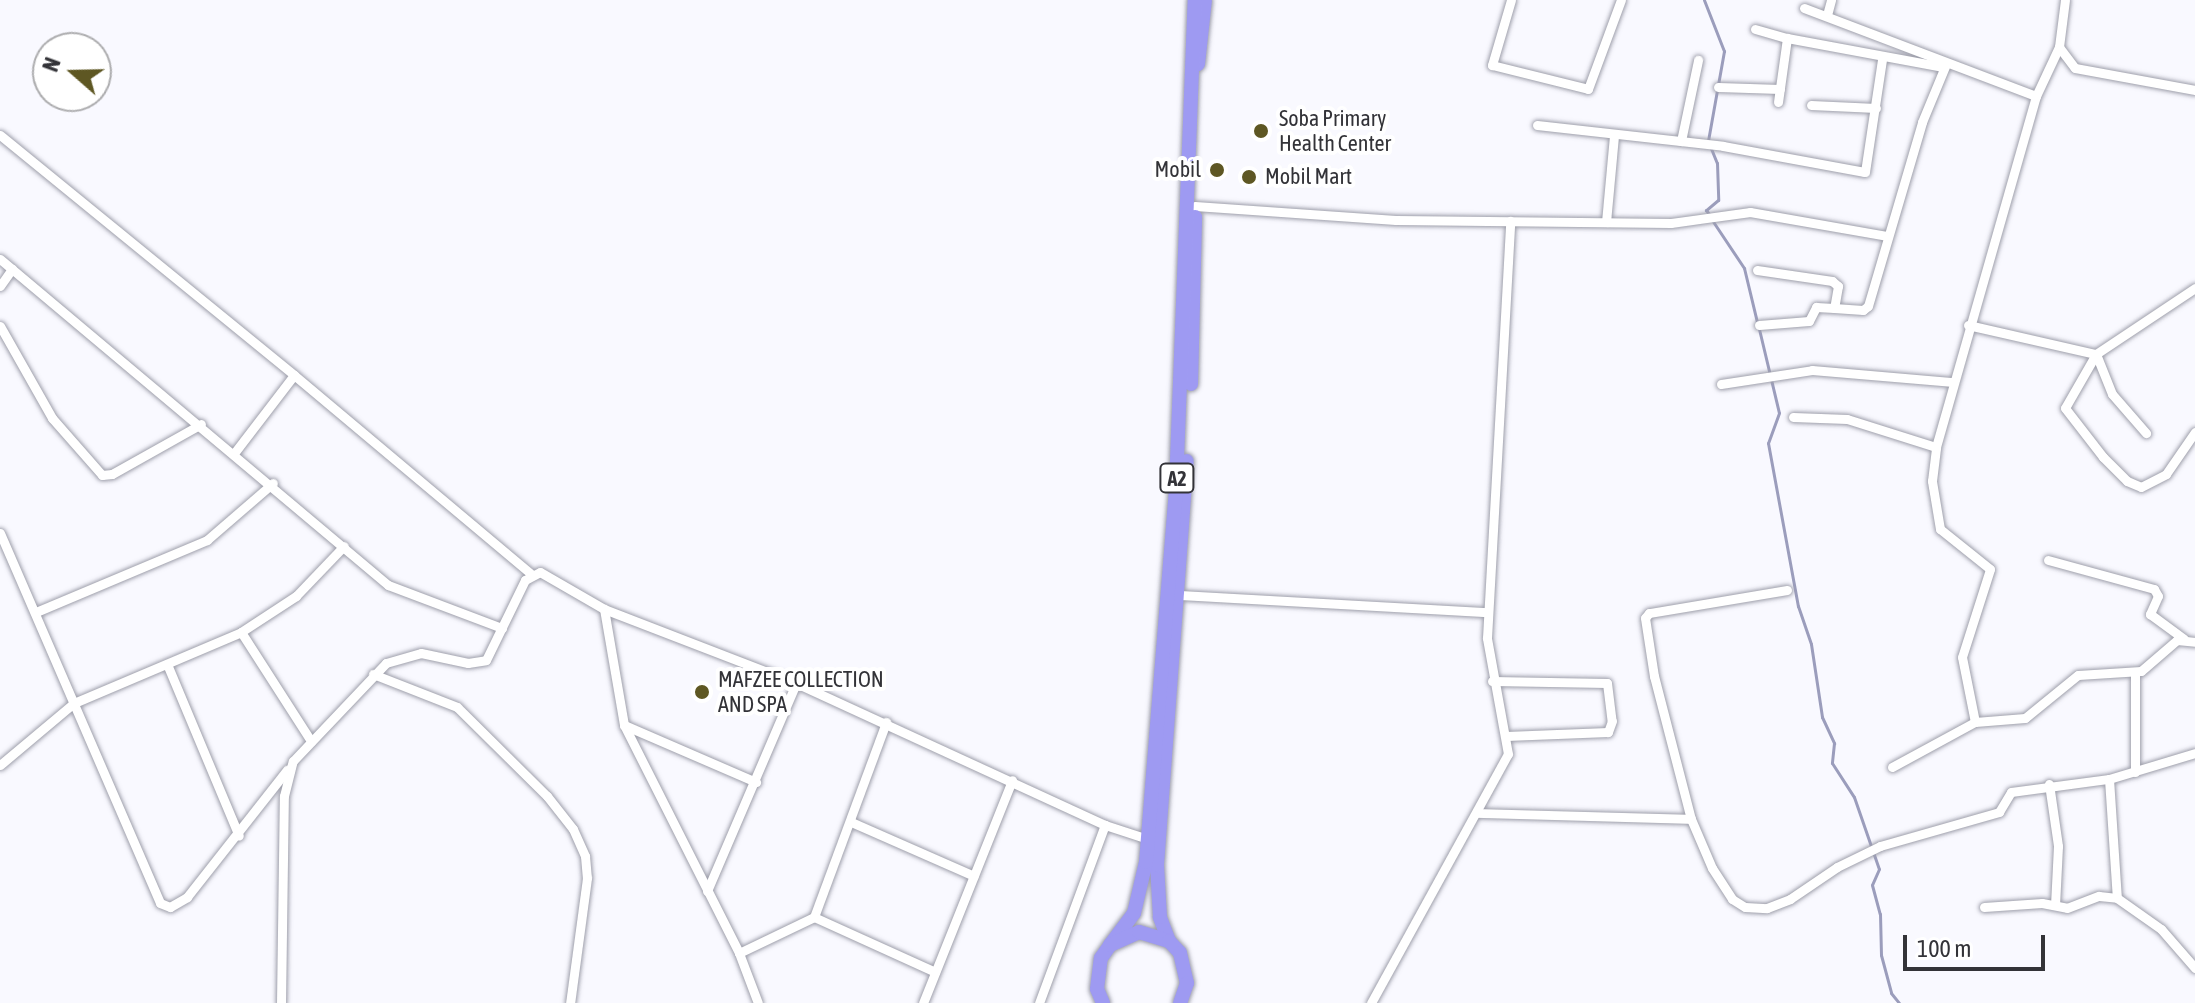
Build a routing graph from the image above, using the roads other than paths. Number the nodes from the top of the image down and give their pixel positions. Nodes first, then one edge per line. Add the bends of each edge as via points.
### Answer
1 (1195, 0) edge
2 (1205, 0) edge
3 (1511, 0) edge
4 (1621, 0) edge
5 (1831, 0) edge
6 (2065, 0) edge
7 (1804, 8) dead end
8 (1827, 15) junction
9 (1755, 29) dead end
10 (1787, 38) junction
11 (2059, 47) junction
12 (1882, 59) junction
13 (1698, 60) dead end
14 (1944, 66) junction
15 (1718, 87) dead end
16 (1780, 89) junction
17 (2195, 90) edge
18 (2036, 96) junction
19 (1778, 102) dead end
20 (1811, 105) dead end
21 (1876, 108) junction
22 (1537, 125) dead end
23 (0, 135) edge
24 (1614, 136) junction
25 (1681, 141) junction
26 (1195, 206) junction
27 (1510, 221) junction
28 (1606, 222) junction
29 (1888, 236) junction
30 (0, 259) edge
31 (12, 269) junction
32 (1757, 270) dead end
33 (0, 286) edge
34 (2195, 288) edge
35 (1834, 308) junction
36 (1759, 325) dead end
37 (1968, 325) junction
38 (0, 326) edge
39 (2096, 354) junction
40 (294, 375) junction
41 (1953, 382) junction
42 (1721, 384) dead end
43 (1793, 417) dead end
44 (201, 424) junction
45 (2195, 432) edge
46 (2146, 433) dead end
47 (1936, 447) junction
48 (235, 452) junction
49 (273, 483) junction
50 (0, 533) edge
51 (344, 546) junction
52 (2048, 560) dead end
53 (531, 574) junction
54 (1787, 590) dead end
55 (1180, 595) junction
56 (604, 609) junction
57 (36, 612) junction
58 (1488, 612) junction
59 (502, 628) junction
60 (241, 632) junction
61 (2184, 639) junction
62 (2195, 642) edge
63 (167, 664) junction
64 (2135, 672) junction
65 (373, 674) junction
66 (1492, 681) junction
67 (796, 683) junction
68 (74, 703) junction
69 (886, 722) junction
70 (1975, 722) junction
71 (624, 725) junction
72 (1506, 736) junction
73 (311, 741) junction
74 (2195, 753) edge
75 (293, 761) junction
76 (0, 765) edge
77 (1892, 767) dead end
78 (2135, 772) junction
79 (2109, 779) junction
80 (1012, 780) junction
81 (756, 782) junction
82 (2049, 784) junction
83 (1479, 813) junction
84 (1691, 819) junction
85 (851, 822) junction
86 (1105, 825) junction
87 (239, 836) junction
88 (1148, 839) junction
89 (974, 876) junction
90 (707, 891) junction
91 (2117, 898) junction
92 (2055, 905) junction
93 (1984, 907) dead end
94 (814, 917) junction
95 (1169, 941) junction
96 (1110, 945) junction
97 (739, 953) junction
98 (1186, 968) junction
99 (2195, 968) edge
100 (935, 972) junction
101 (1100, 998) edge
102 (281, 1003) edge
103 (570, 1003) edge
104 (758, 1003) edge
105 (923, 1003) edge
106 (1039, 1003) edge
107 (1180, 1003) edge
108 (1193, 1003) edge
109 (1371, 1003) edge

1 - 88 highway, A2 via 1176,486
2 - 26 highway, A2
3 - 4 street via 1492,65 1580,89 1593,86
5 - 8 street
6 - 11 street
7 - 8 street
8 - 14 street
9 - 10 street
10 - 12 street
10 - 16 street
11 - 17 street via 2075,68
11 - 18 street
12 - 14 street
12 - 21 street
13 - 25 street
14 - 18 street
14 - 29 street
15 - 16 street
16 - 19 street
18 - 37 street
20 - 21 street
21 - 25 street via 1865,172
22 - 24 street
23 - 40 street
24 - 25 street
24 - 28 street
26 - 27 street via 1396,220
26 - 55 highway, A2
27 - 28 street
27 - 58 street
28 - 29 street via 1771,214
29 - 35 street via 1868,306
30 - 31 street
31 - 33 street
31 - 44 street
32 - 35 street via 1837,283
34 - 39 street
35 - 36 street via 1816,307 1809,321
37 - 39 street
37 - 41 street
38 - 44 street via 60,430 102,475
39 - 45 street via 2065,414 2127,481 2141,487 2166,474
39 - 46 street via 2112,394
40 - 48 street
40 - 53 street
41 - 42 street via 1860,371
41 - 47 street
43 - 47 street via 1847,419
44 - 48 street
47 - 70 street via 1932,481 1940,529 1990,569 1962,657
48 - 49 street
49 - 51 street
49 - 57 street via 207,540
50 - 57 street
51 - 59 street via 388,585
51 - 60 street via 296,596
52 - 61 street via 2154,589 2158,596 2150,614
53 - 56 street via 540,572
53 - 59 street
54 - 84 street via 1646,615 1654,676
55 - 58 street
55 - 95 highway, A2 via 1157,865 1160,917
56 - 67 street
56 - 71 street
57 - 68 street
58 - 66 street
59 - 65 street via 480,663 421,653 405,655
60 - 63 street
60 - 73 street
61 - 62 street
61 - 64 street via 2170,645 2152,667
63 - 68 street
63 - 87 street
64 - 70 street via 2078,675 2025,718
64 - 78 street
65 - 73 street
65 - 103 street via 457,707 573,829 585,856 587,878
66 - 72 street
66 - 72 street via 1607,683 1612,721 1608,732
67 - 69 street
67 - 81 street
68 - 76 street
68 - 87 street via 160,903 170,907 187,897
69 - 80 street
69 - 85 street
70 - 77 street
71 - 81 street
71 - 90 street
72 - 83 street via 1506,765
73 - 75 street
74 - 78 street
75 - 87 street
75 - 102 street via 284,796
78 - 79 street
79 - 82 street
79 - 91 street
80 - 86 street
80 - 89 street
81 - 90 street
82 - 84 street via 2011,792 1999,812 1970,824 1870,850 1767,908 1745,907 1712,868
82 - 92 street via 2058,846
83 - 84 street
83 - 109 street
85 - 89 street
85 - 94 street
86 - 88 street
86 - 106 street
88 - 96 highway, A2 via 1139,900 1128,925
89 - 100 street
90 - 97 street
91 - 92 street via 2099,896 2067,908
91 - 99 street via 2161,929
92 - 93 street
94 - 97 street
94 - 100 street
95 - 96 highway via 1139,932
95 - 98 highway
96 - 101 highway via 1101,958
97 - 104 street
98 - 107 highway
98 - 108 highway
100 - 105 street

